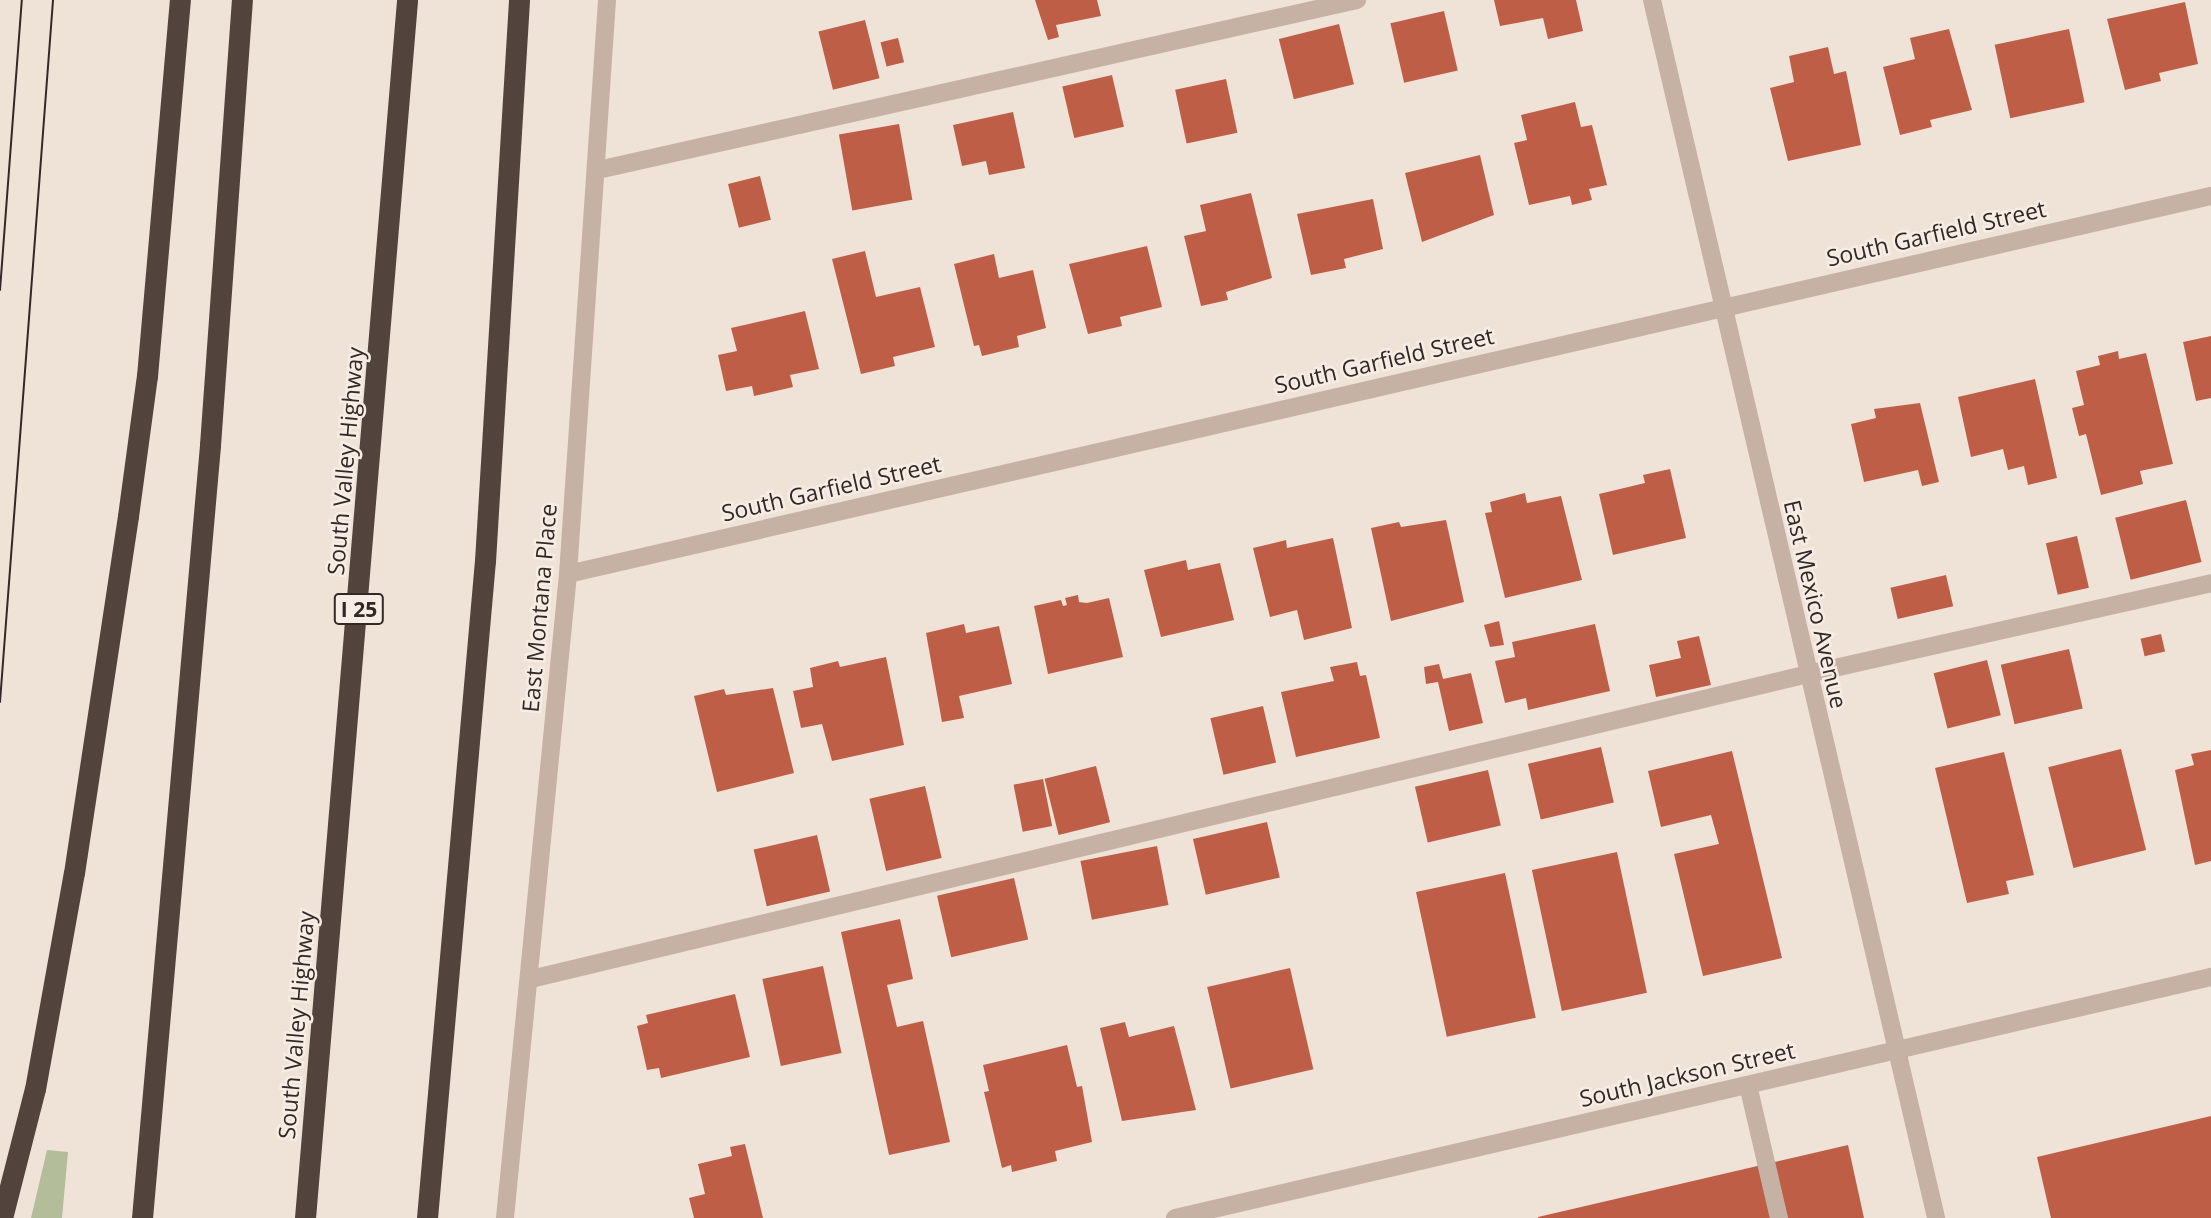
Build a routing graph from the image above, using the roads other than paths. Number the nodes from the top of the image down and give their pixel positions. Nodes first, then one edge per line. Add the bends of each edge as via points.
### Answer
1 (180, 0) edge
2 (243, 0) edge
3 (407, 0) edge
4 (519, 0) edge
5 (607, 0) edge
6 (1357, 0) edge
7 (1652, 0) edge
8 (598, 170) junction
9 (2211, 196) edge
10 (1720, 307) junction
11 (568, 575) junction
12 (2211, 583) edge
13 (1808, 674) junction
14 (2211, 977) edge
15 (531, 979) junction
16 (1897, 1051) junction
17 (1748, 1085) junction
18 (2, 1218) edge
19 (142, 1218) edge
20 (305, 1218) edge
21 (427, 1218) edge
22 (505, 1218) edge
23 (1175, 1218) edge
24 (1779, 1218) edge
25 (1936, 1218) edge

1 - 18 highway via 147,376 128,516 75,873 35,1089
2 - 19 highway via 210,445
3 - 20 highway, South Valley Highway / I 25
4 - 21 highway via 486,547
5 - 8 street, East Montana Place
6 - 8 street
7 - 10 street, East Mexico Avenue
8 - 11 street, East Montana Place
9 - 10 street, South Garfield Street
10 - 11 street, South Garfield Street
10 - 13 street, East Mexico Avenue
11 - 15 street, East Montana Place
12 - 13 street
13 - 15 street
13 - 16 street, East Mexico Avenue
14 - 16 street, South Jackson Street
15 - 22 street, East Montana Place
16 - 17 street, South Jackson Street
16 - 25 street, East Mexico Avenue
17 - 23 street, South Jackson Street
17 - 24 street

